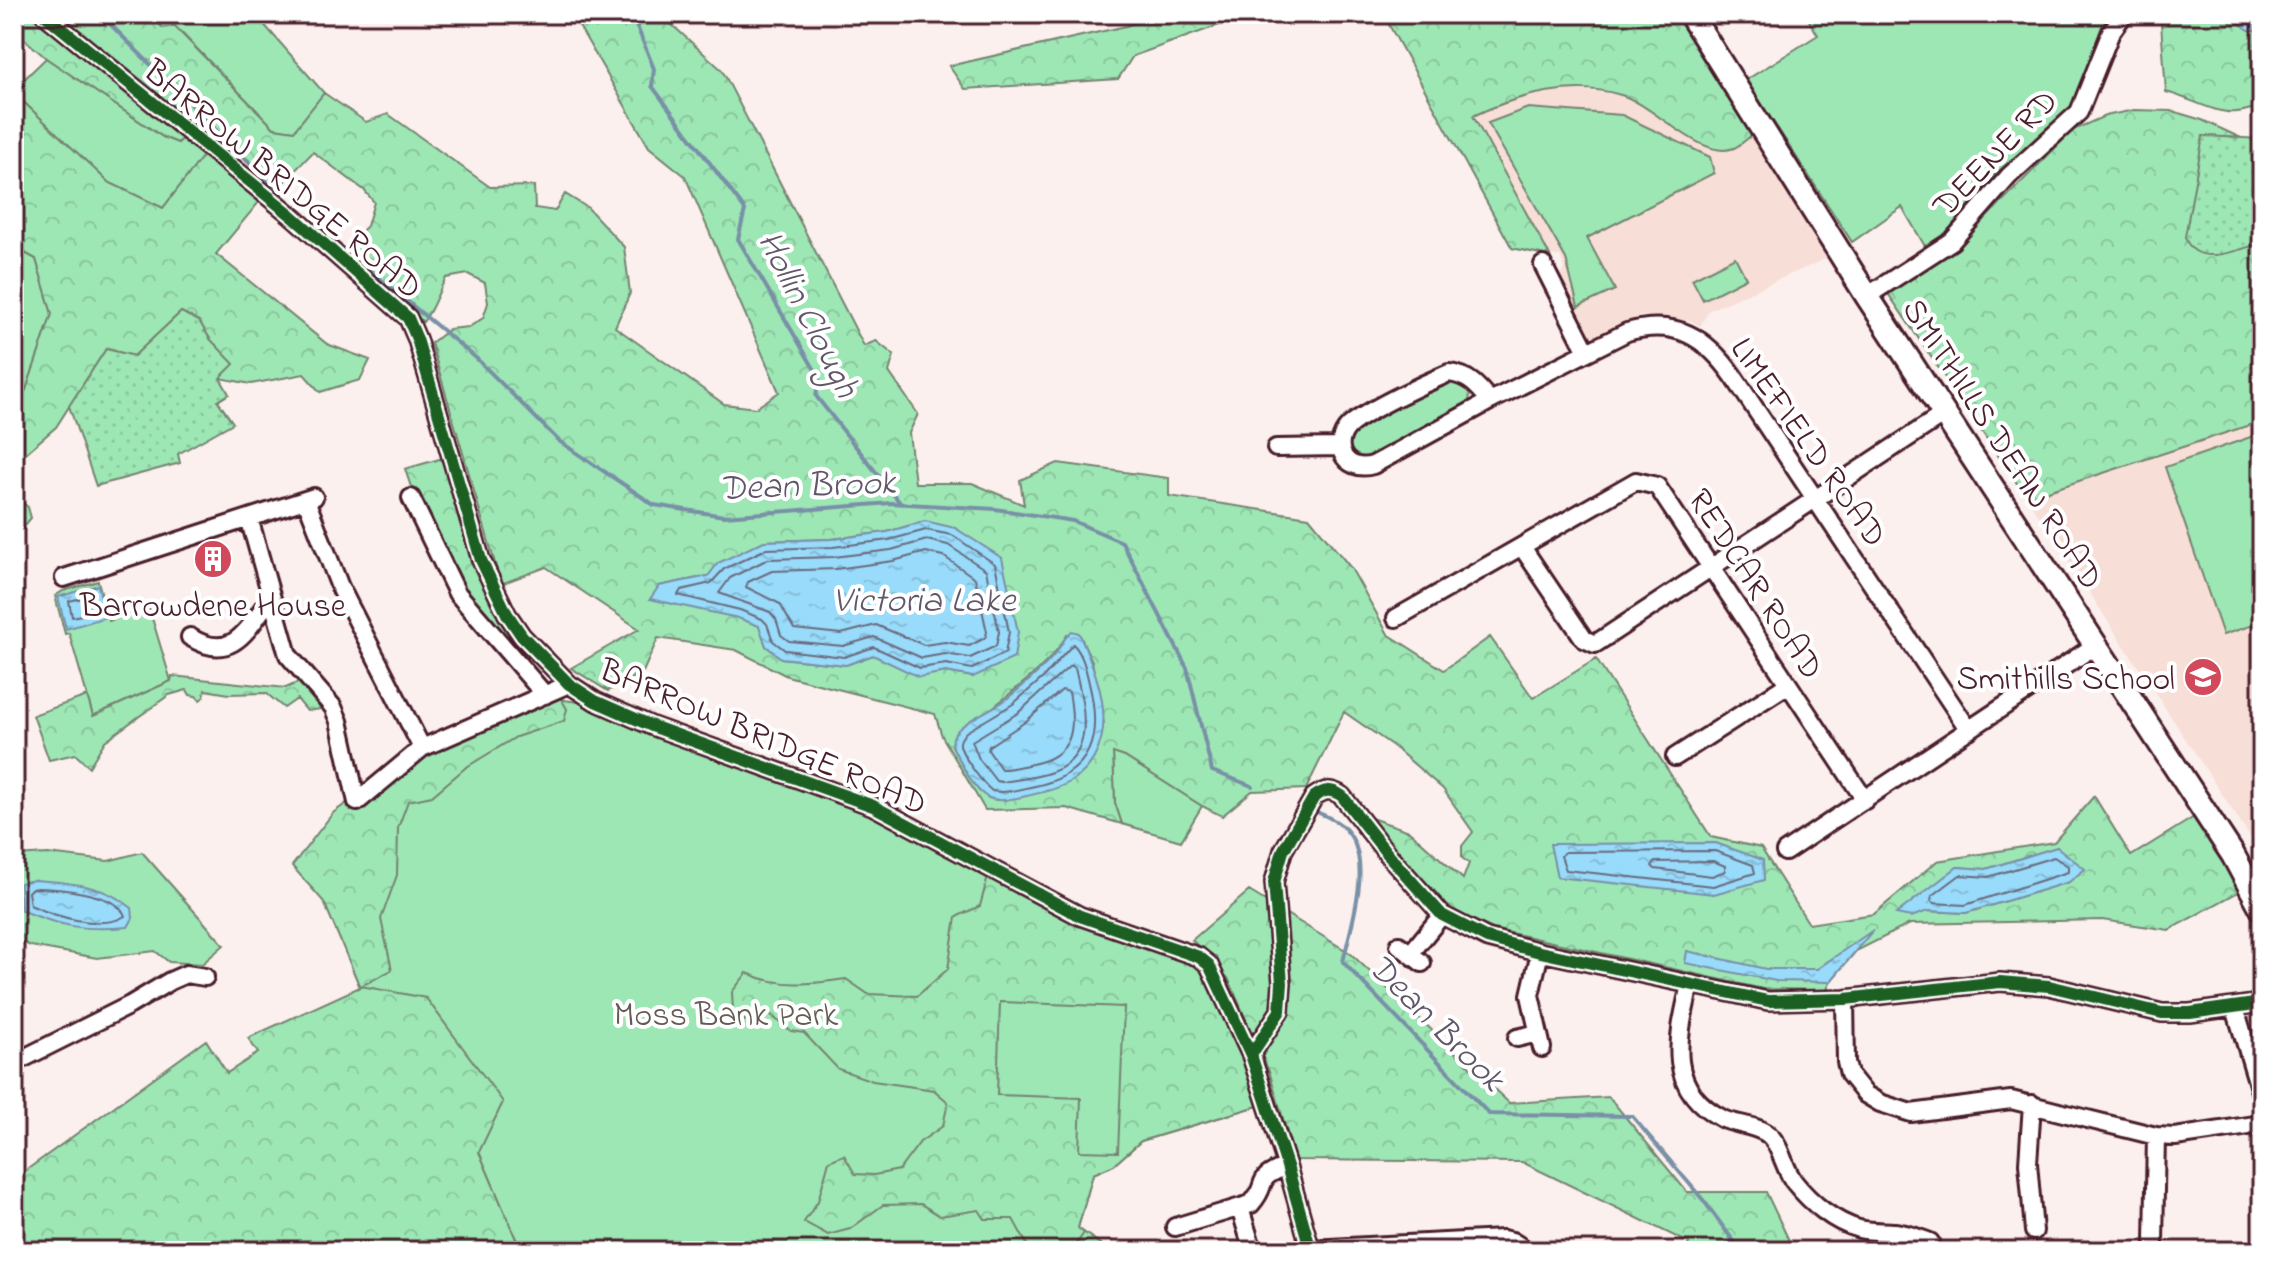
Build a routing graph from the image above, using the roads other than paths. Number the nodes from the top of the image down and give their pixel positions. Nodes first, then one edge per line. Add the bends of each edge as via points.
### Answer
1 (44, 14) edge
2 (1690, 14) edge
3 (2124, 14) edge
4 (1543, 265) dead end
5 (1867, 296) junction
6 (1587, 352) junction
7 (1490, 401) junction
8 (1944, 414) junction
9 (1339, 447) junction
10 (1276, 448) dead end
11 (411, 498) dead end
12 (1815, 498) junction
13 (249, 518) junction
14 (1522, 547) junction
15 (1712, 568) junction
16 (64, 578) dead end
17 (271, 597) junction
18 (1396, 618) dead end
19 (190, 637) dead end
20 (2096, 645) junction
21 (569, 684) junction
22 (1787, 685) junction
23 (545, 695) junction
24 (1969, 730) junction
25 (422, 748) junction
26 (1675, 757) dead end
27 (1865, 800) junction
28 (1785, 852) dead end
29 (2262, 909) edge
30 (1442, 915) junction
31 (1540, 952) junction
32 (1410, 954) dead end
33 (205, 977) dead end
34 (1690, 985) junction
35 (1845, 999) junction
36 (2262, 1003) edge
37 (2235, 1008) junction
38 (1517, 1038) dead end
39 (1251, 1055) junction
40 (14, 1063) edge
41 (2262, 1098) edge
42 (2032, 1104) junction
43 (2262, 1124) edge
44 (2156, 1136) junction
45 (1287, 1166) junction
46 (2032, 1197) junction
47 (2013, 1198) dead end
48 (1240, 1208) junction
49 (1175, 1227) dead end
50 (2034, 1231) dead end
51 (2154, 1242) dead end
52 (1924, 1243) dead end
53 (1311, 1250) edge
54 (1253, 1251) edge
55 (1528, 1251) edge

1 - 21 street, BARROW BRIDGE ROAD via 291,215 408,318 493,589 522,636
2 - 5 street, SMITHILLS DEAN ROAD
3 - 5 street, DEENE RD via 2111,32 2079,112 2009,176 1952,241
4 - 6 street
5 - 8 street, SMITHILLS DEAN ROAD
6 - 7 street, LIMEFIELD ROAD
6 - 12 street, LIMEFIELD ROAD via 1647,326 1668,327 1708,344
7 - 9 street, LIMEFIELD ROAD via 1367,467 1351,465
7 - 9 street via 1470,380 1449,373 1354,422
8 - 12 street
8 - 20 street, SMITHILLS DEAN ROAD
9 - 10 street
11 - 23 street via 457,593
12 - 15 street
12 - 24 street, LIMEFIELD ROAD
13 - 16 street
13 - 17 street
13 - 25 street via 312,498 340,587
14 - 15 street, REDCAR ROAD via 1644,481 1657,486
14 - 15 street via 1584,639 1595,644
14 - 18 street, REDCAR ROAD
15 - 22 street, REDCAR ROAD
17 - 19 street via 235,643 214,648
17 - 25 street via 288,655 339,721 357,802
20 - 24 street
20 - 29 street, SMITHILLS DEAN ROAD via 2233,855
21 - 23 street
21 - 39 street, BARROW BRIDGE ROAD via 652,726 873,806 1080,916 1199,957 1209,965
22 - 26 street
22 - 27 street, REDCAR ROAD
23 - 25 street
24 - 27 street
27 - 28 street
30 - 31 street via 1487,938
30 - 32 street
30 - 39 street via 1342,796 1322,791 1283,851 1274,882 1280,1011
31 - 34 street
31 - 38 street via 1530,995 1540,1041
33 - 40 street via 186,974 170,981
34 - 35 street via 1768,1001
34 - 52 street via 1678,1051 1680,1070 1700,1101 1713,1113 1771,1137 1793,1182 1836,1220 1898,1232
35 - 37 street via 2000,982 2162,1013
35 - 42 street via 1849,1074 1880,1103 1911,1113 2011,1100
36 - 37 street
37 - 41 street
39 - 45 street, BARROW BRIDGE ROAD
42 - 44 street
42 - 46 street
43 - 44 street
44 - 51 street
45 - 48 street via 1267,1174 1257,1197
45 - 53 street, BARROW BRIDGE ROAD
46 - 47 street
46 - 50 street
48 - 49 street
48 - 54 street
53 - 55 street via 1503,1239

